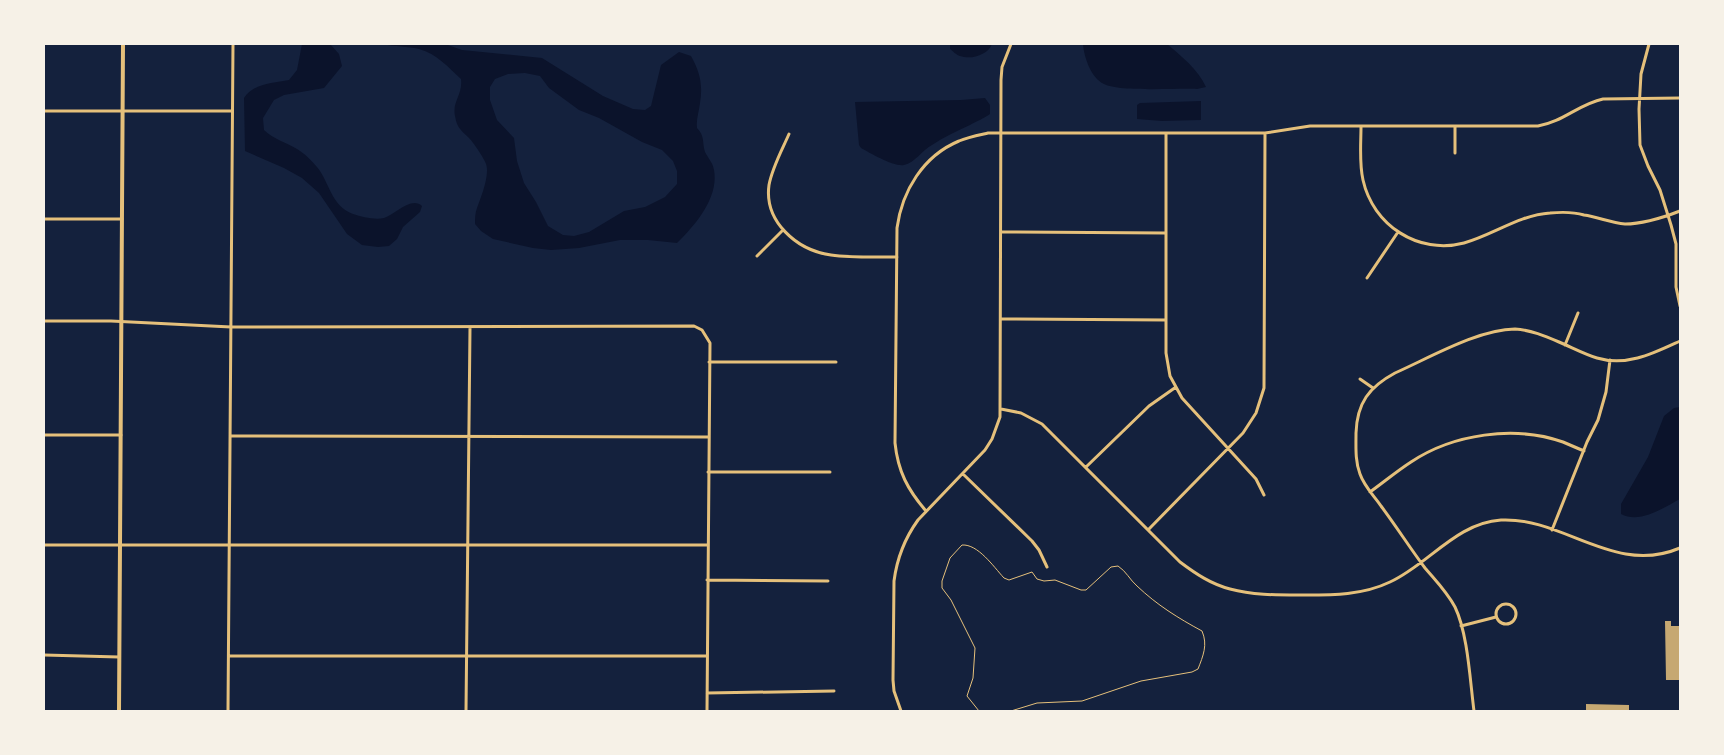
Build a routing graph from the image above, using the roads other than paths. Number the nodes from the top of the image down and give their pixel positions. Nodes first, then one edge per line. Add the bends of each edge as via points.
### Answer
1 (123, 44) edge
2 (233, 44) edge
3 (1011, 44) edge
4 (1649, 44) edge
5 (1680, 98) edge
6 (1640, 99) junction
7 (122, 110) junction
8 (44, 111) edge
9 (232, 111) junction
10 (1361, 126) junction
11 (1455, 126) junction
12 (1001, 133) junction
13 (1166, 133) junction
14 (1265, 133) junction
15 (789, 134) dead end
16 (1455, 153) dead end
17 (1680, 211) edge
18 (1668, 215) junction
19 (44, 219) edge
20 (122, 219) junction
21 (783, 230) junction
22 (1001, 232) junction
23 (1398, 232) junction
24 (1165, 233) junction
25 (757, 256) dead end
26 (897, 257) junction
27 (1367, 278) dead end
28 (1680, 306) edge
29 (1578, 313) dead end
30 (1001, 319) junction
31 (1166, 320) junction
32 (44, 321) edge
33 (121, 323) junction
34 (231, 327) junction
35 (470, 328) junction
36 (1680, 340) edge
37 (1565, 344) junction
38 (1610, 360) junction
39 (709, 362) junction
40 (836, 362) dead end
41 (1360, 379) dead end
42 (1176, 387) junction
43 (1373, 388) junction
44 (1001, 409) junction
45 (44, 435) edge
46 (121, 436) junction
47 (231, 436) junction
48 (469, 436) junction
49 (709, 437) junction
50 (1229, 448) junction
51 (1584, 451) junction
52 (1086, 467) junction
53 (708, 472) junction
54 (830, 472) dead end
55 (963, 474) junction
56 (1370, 492) junction
57 (1264, 495) dead end
58 (926, 511) junction
59 (1148, 530) junction
60 (1552, 530) junction
61 (708, 544) junction
62 (44, 545) edge
63 (230, 545) junction
64 (468, 545) junction
65 (120, 546) junction
66 (1680, 548) edge
67 (1421, 562) junction
68 (1048, 567) dead end
69 (707, 580) junction
70 (828, 580) dead end
71 (1496, 617) junction
72 (1461, 626) junction
73 (44, 655) edge
74 (119, 656) junction
75 (230, 656) junction
76 (467, 656) junction
77 (707, 656) junction
78 (834, 691) dead end
79 (707, 693) junction
80 (119, 711) edge
81 (228, 711) edge
82 (466, 711) edge
83 (707, 711) edge
84 (901, 711) edge
85 (1474, 711) edge

1 - 7 street
2 - 9 street
3 - 12 street via 1002,66
4 - 6 street via 1641,74
5 - 6 street
6 - 11 street via 1595,101 1560,120 1538,126
6 - 18 street via 1640,145
7 - 8 street
7 - 9 street
7 - 20 street
9 - 34 street
10 - 11 street
10 - 14 street via 1310,126
10 - 23 street via 1361,165 1366,192 1379,214
11 - 16 street
12 - 13 street
12 - 22 street
12 - 26 street via 958,141 934,156 923,168 902,203 897,228
13 - 14 street
13 - 24 street
14 - 50 street via 1264,388 1249,426
15 - 21 street via 771,176 768,192 772,214
17 - 18 street
18 - 23 street via 1646,222 1623,224 1583,214 1535,215 1453,245 1425,243
18 - 28 street via 1676,244 1676,287
19 - 20 street
20 - 33 street
21 - 25 street
21 - 26 street via 802,245 829,255
22 - 24 street
22 - 30 street
23 - 27 street
24 - 31 street
26 - 58 street via 896,454 907,486
29 - 37 street
30 - 31 street
30 - 44 street
31 - 42 street via 1167,363
32 - 33 street
33 - 34 street
33 - 46 street
34 - 35 street
34 - 47 street
35 - 39 street via 694,326 702,330 710,343
35 - 48 street
36 - 38 street via 1646,356
37 - 38 street via 1599,359
37 - 43 street via 1528,331 1490,332 1381,380
38 - 51 street via 1602,406
39 - 40 street
39 - 49 street
41 - 43 street
42 - 50 street via 1182,398
42 - 52 street via 1149,406
43 - 56 street via 1360,408 1357,422 1357,466
44 - 52 street via 1021,413 1042,424
44 - 55 street via 992,439
45 - 46 street
46 - 65 street
47 - 48 street
47 - 63 street
48 - 49 street
48 - 64 street
49 - 53 street
50 - 57 street via 1256,478
50 - 59 street
51 - 56 street via 1562,442 1528,435 1475,436 1426,453
51 - 60 street
52 - 59 street
53 - 54 street
53 - 61 street
55 - 58 street
55 - 68 street via 1032,541
56 - 67 street
58 - 84 street via 909,532 894,580 893,680
59 - 67 street via 1196,574 1247,593 1352,594 1390,582
60 - 66 street via 1615,553 1656,555
60 - 67 street via 1517,521 1485,522 1460,533
61 - 64 street
61 - 69 street
62 - 65 street
63 - 64 street
63 - 65 street
63 - 75 street
64 - 76 street
65 - 74 street
67 - 72 street via 1446,592
69 - 70 street
69 - 77 street
71 - 71 street via 1496,610 1504,604 1516,612 1513,622 1506,625
71 - 72 street
72 - 85 street
73 - 74 street
74 - 80 street
75 - 76 street
75 - 81 street
76 - 77 street
76 - 82 street
77 - 79 street
78 - 79 street
79 - 83 street

